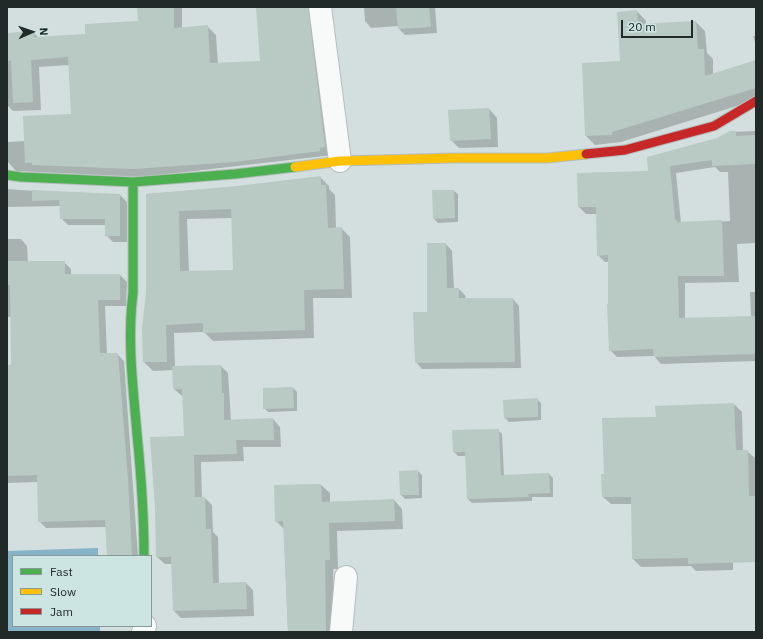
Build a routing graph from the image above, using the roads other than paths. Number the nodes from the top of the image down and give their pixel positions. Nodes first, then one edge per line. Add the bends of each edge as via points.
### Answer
1 (320, 7) edge
2 (756, 101) edge
3 (340, 161) junction
4 (7, 175) edge
5 (133, 182) junction
6 (144, 555) edge
7 (346, 577) dead end
8 (341, 632) edge

1 - 3 street
2 - 3 street via 714,126 625,150 548,158
3 - 5 street via 235,174
4 - 5 street
5 - 6 street via 134,293 130,348 141,473
7 - 8 street

